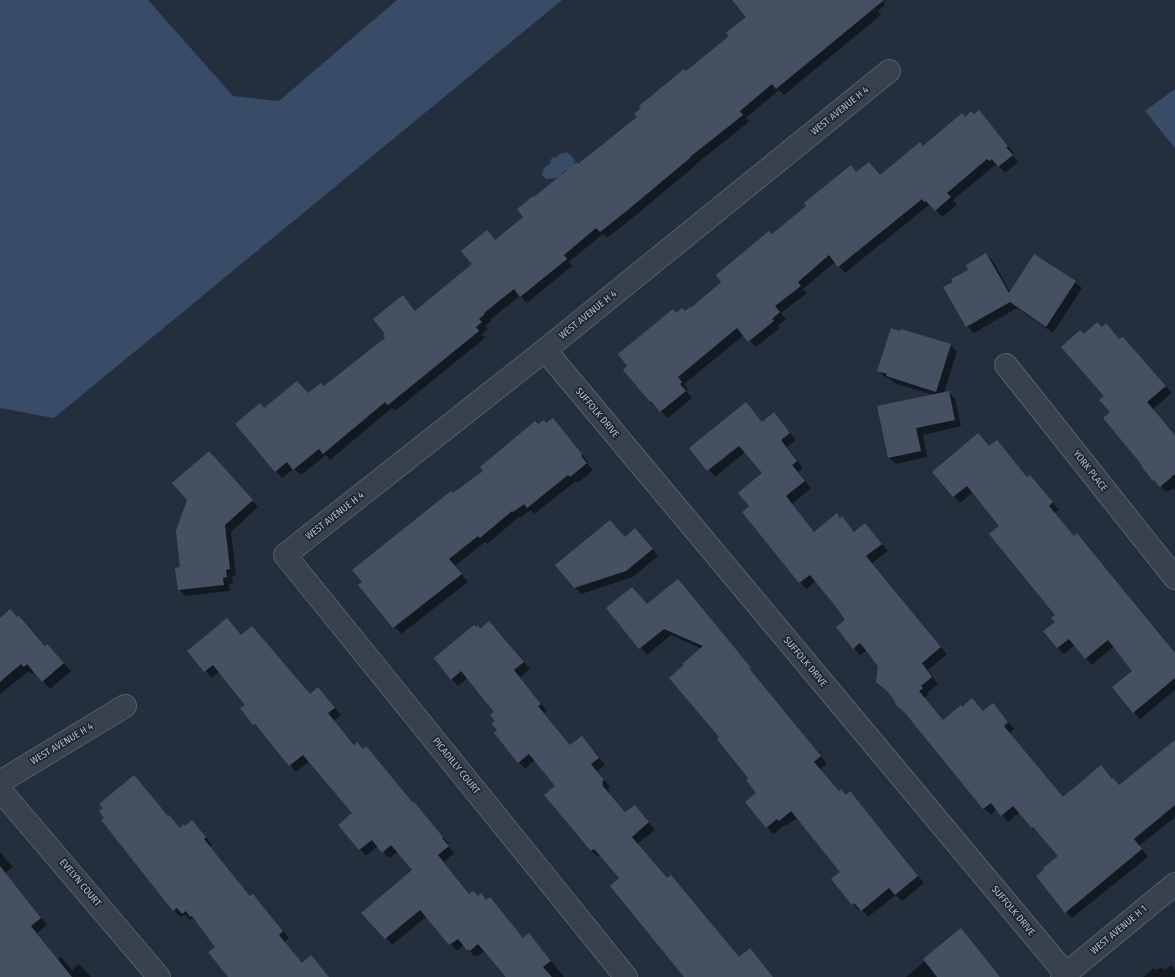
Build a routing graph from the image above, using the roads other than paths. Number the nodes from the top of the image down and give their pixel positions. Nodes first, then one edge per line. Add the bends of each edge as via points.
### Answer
1 (889, 71) dead end
2 (544, 350) junction
3 (1006, 365) dead end
4 (286, 555) joint
5 (1175, 578) edge
6 (125, 706) dead end
7 (0, 782) edge
8 (0, 790) edge
9 (1175, 884) edge
10 (1064, 976) edge
11 (159, 977) edge
12 (626, 977) edge

1 - 2 street, WEST AVENUE H 4
2 - 4 street, WEST AVENUE H 4
2 - 10 street, SUFFOLK DRIVE
3 - 5 street, YORK PLACE
4 - 12 street, PICADILLY COURT
6 - 7 street, WEST AVENUE H 4
8 - 11 street, EVELYN COURT
9 - 10 street, WEST AVENUE H 1

